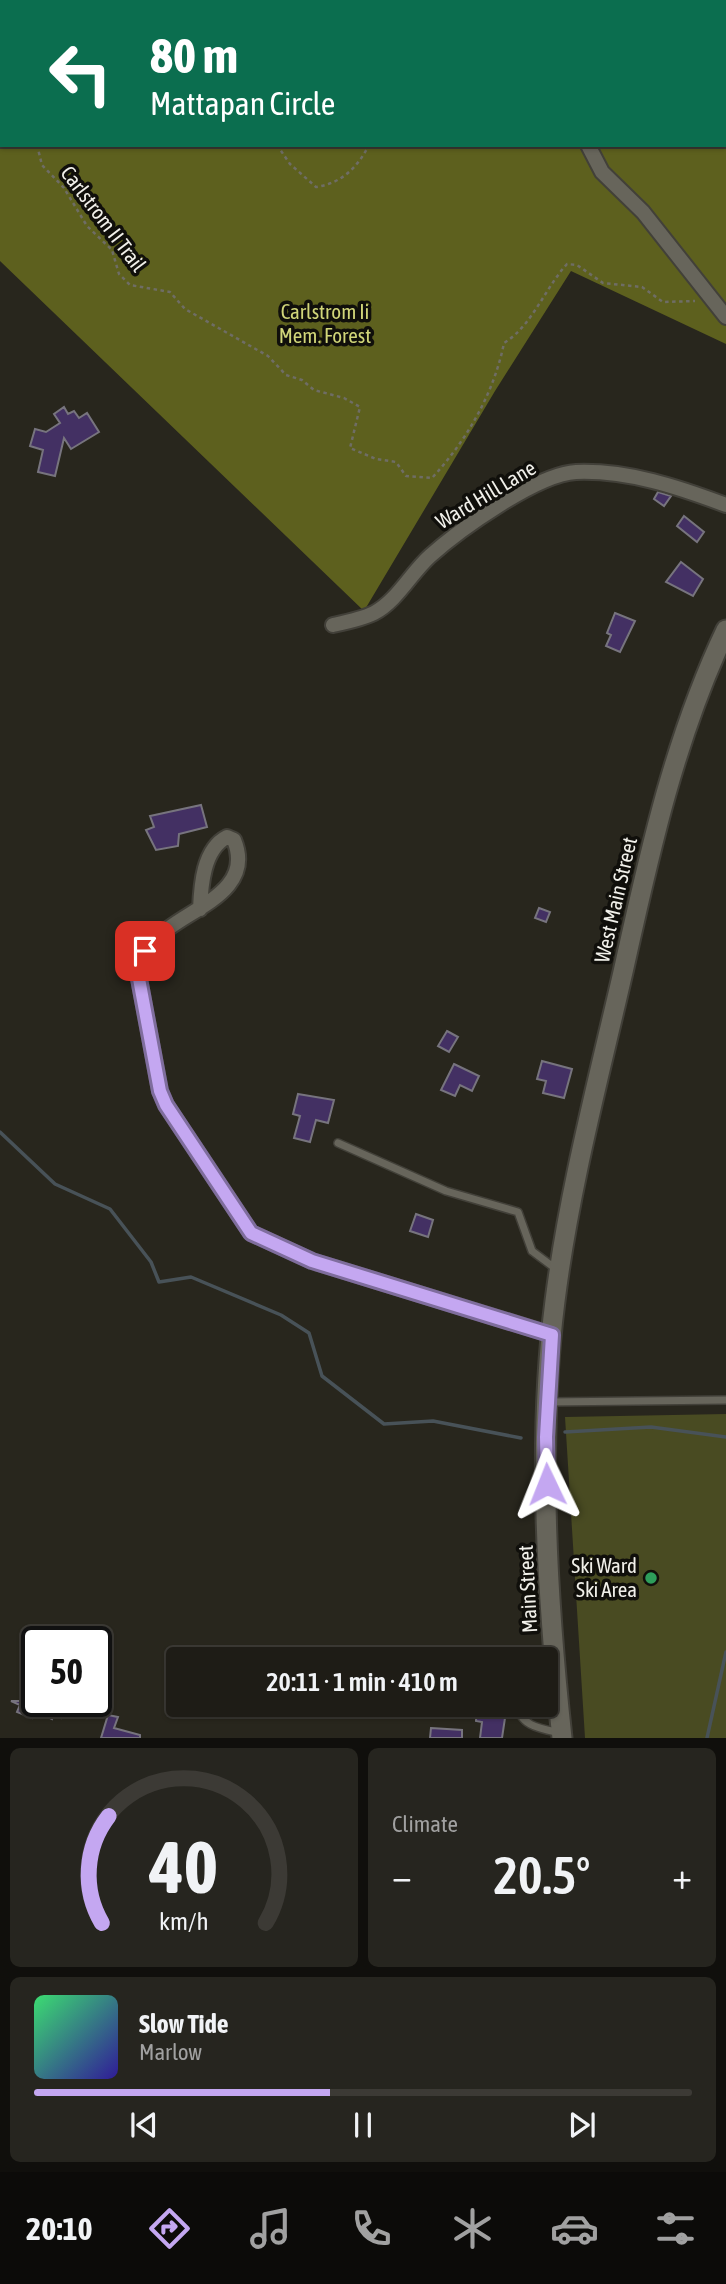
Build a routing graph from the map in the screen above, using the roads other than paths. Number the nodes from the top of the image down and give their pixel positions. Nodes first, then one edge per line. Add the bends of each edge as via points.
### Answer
1 (589, 147) edge
2 (726, 317) edge
3 (726, 505) edge
4 (333, 625) dead end
5 (726, 631) edge
6 (200, 909) dead end
7 (338, 1143) dead end
8 (573, 1187) joint
9 (560, 1271) junction
10 (552, 1335) junction
11 (726, 1400) edge
12 (548, 1402) junction
13 (550, 1647) edge
14 (558, 1715) edge
15 (521, 1717) edge
16 (561, 1736) edge

1 - 2 street via 602,172 643,212
3 - 4 street, Ward Hill Lane via 643,478 575,472 522,493 455,535 375,612
5 - 8 main road, West Main Street via 695,701 665,794
6 - 10 street via 159,936 137,968 166,1105 251,1233 312,1261
7 - 9 lane via 446,1191 518,1212 532,1251
8 - 9 main road, Main Street
9 - 10 main road, Main Street
10 - 12 main road, Main Street
11 - 12 lane
12 - 13 main road, Main Street
14 - 16 main road, Main Street
15 - 16 lane

